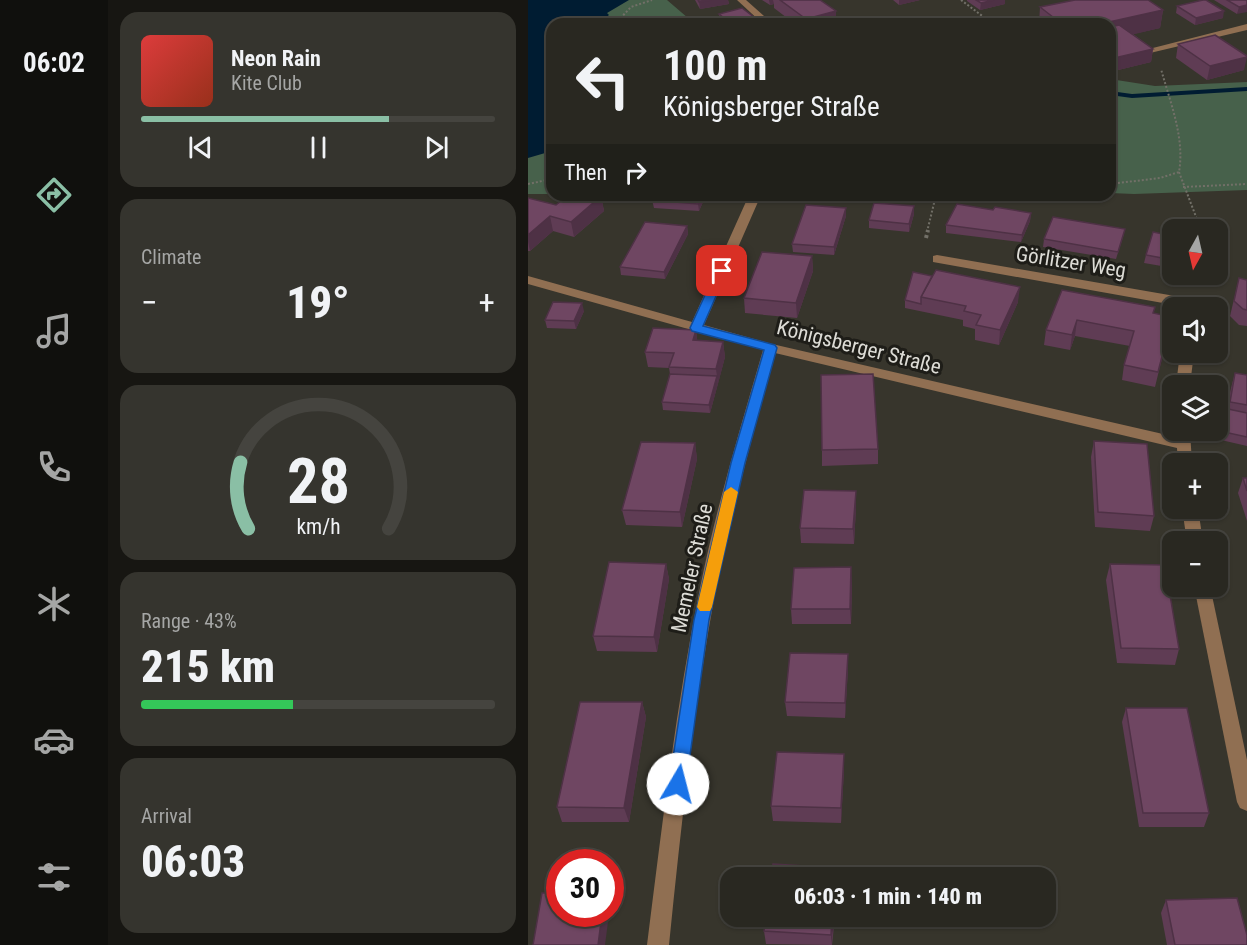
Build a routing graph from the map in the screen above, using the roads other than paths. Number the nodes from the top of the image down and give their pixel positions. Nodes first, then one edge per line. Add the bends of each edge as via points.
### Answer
1 (741, 0) edge
2 (761, 18) edge
3 (1247, 27) edge
4 (1182, 32) dead end
5 (1191, 39) junction
6 (1150, 50) edge
7 (752, 201) edge
8 (937, 259) road end
9 (528, 280) edge
10 (1162, 300) edge
11 (696, 328) junction
12 (770, 348) junction
13 (1162, 432) edge
14 (1204, 597) edge
15 (1247, 801) edge
16 (658, 945) edge

1 - 2 street
3 - 5 street
4 - 5 street
5 - 6 street
7 - 11 street
8 - 10 street, Görlitzer Weg
9 - 11 street, Königsberger Straße
11 - 12 street, Königsberger Straße
12 - 13 street, Königsberger Straße
12 - 16 street, Memeler Straße via 738,463 702,620
14 - 15 street

